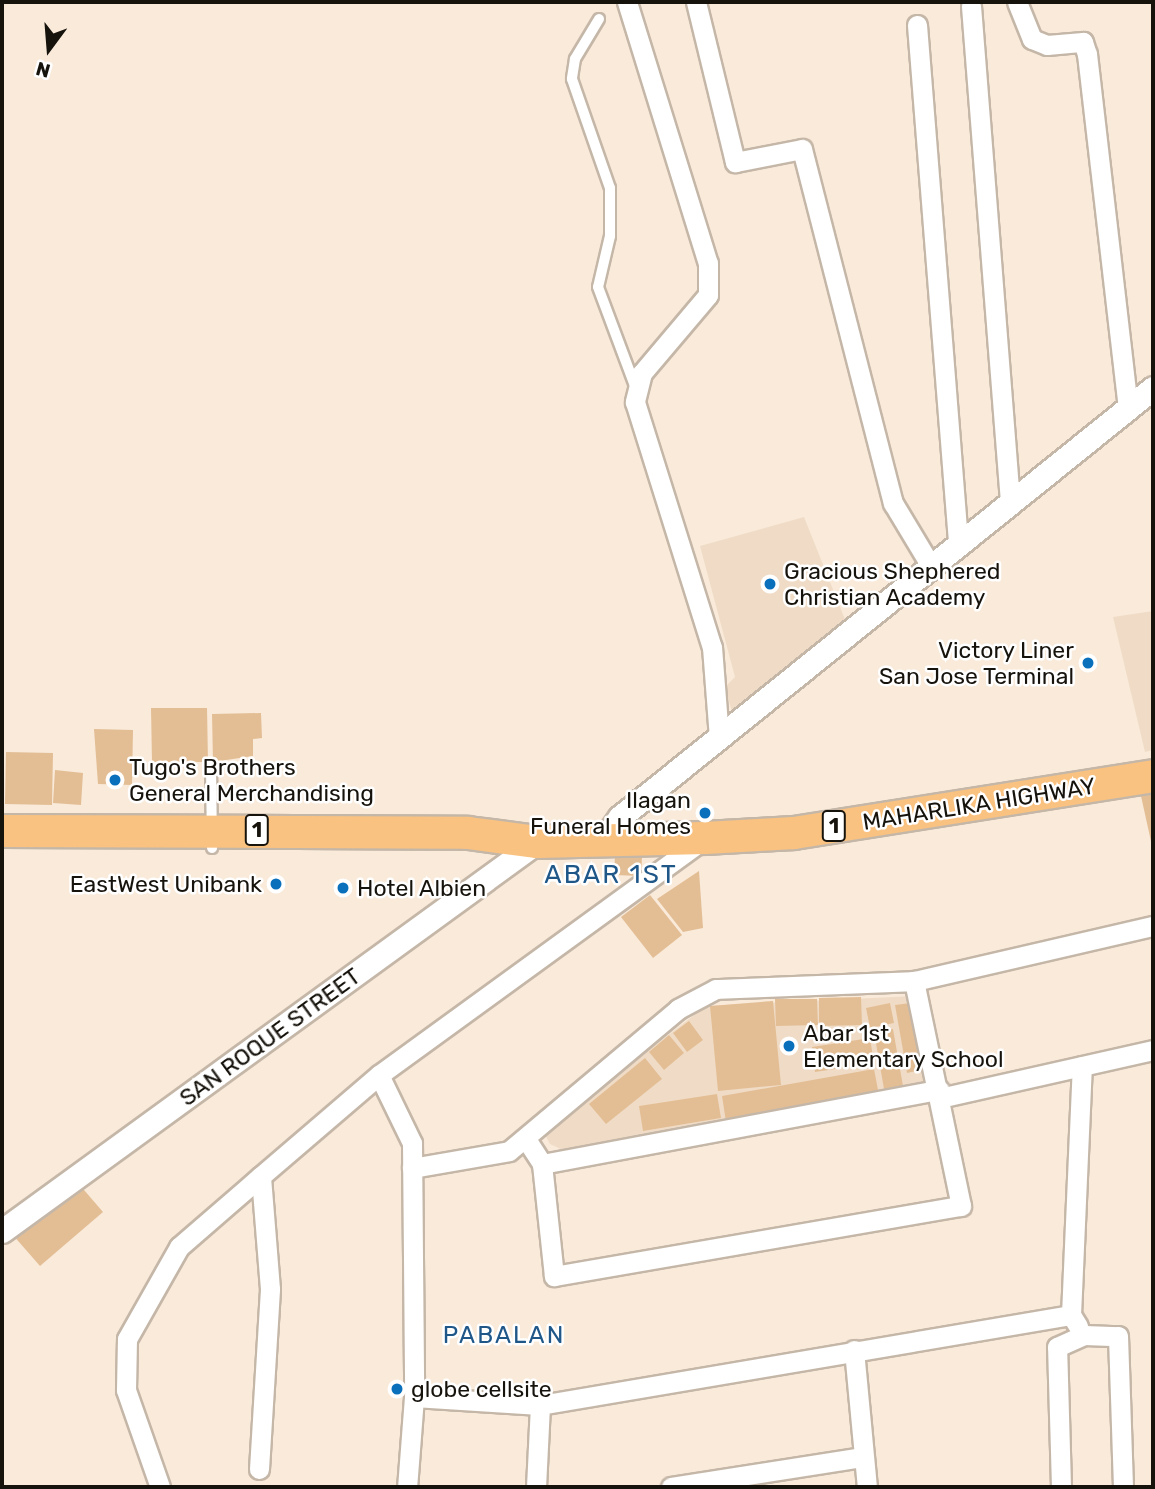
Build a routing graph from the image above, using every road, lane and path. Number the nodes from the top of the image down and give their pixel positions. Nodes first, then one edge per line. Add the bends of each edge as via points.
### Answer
1 (626, 2) edge
2 (696, 2) edge
3 (1017, 2) edge
4 (971, 6) dead end
5 (599, 19) dead end
6 (917, 25) dead end
7 (635, 386) junction
8 (1153, 388) edge
9 (1128, 407) junction
10 (1010, 498) junction
11 (958, 541) junction
12 (929, 563) junction
13 (719, 738) junction
14 (211, 766) dead end
15 (1153, 776) edge
16 (2, 831) edge
17 (705, 838) junction
18 (212, 839) junction
19 (152, 840) junction
20 (525, 841) junction
21 (603, 841) junction
22 (2, 847) edge
23 (1153, 926) edge
24 (914, 981) junction
25 (1153, 1050) edge
26 (1082, 1066) junction
27 (379, 1074) junction
28 (939, 1094) junction
29 (526, 1139) junction
30 (542, 1164) junction
31 (412, 1168) junction
32 (261, 1176) junction
33 (2, 1231) edge
34 (1071, 1315) junction
35 (1084, 1335) junction
36 (853, 1350) junction
37 (414, 1397) junction
38 (540, 1405) junction
39 (862, 1457) junction
40 (258, 1469) dead end
41 (160, 1487) edge
42 (407, 1487) edge
43 (536, 1487) edge
44 (671, 1487) edge
45 (867, 1487) edge
46 (1062, 1487) edge
47 (1123, 1487) edge

1 - 7 street via 710,283 697,312
2 - 12 street via 735,162 802,149 893,503
3 - 9 street via 1032,38 1047,46 1083,42 1087,54
4 - 10 street
5 - 7 lane via 575,59 572,79 610,188 610,236 598,286
6 - 11 street
7 - 13 street via 641,429 712,647
8 - 9 street
9 - 10 street
10 - 11 street
11 - 12 street
12 - 13 street
13 - 21 street via 620,817
14 - 18 lane
15 - 17 highway, MAHARLIKA HIGHWAY / 1 via 794,833
16 - 19 highway, MAHARLIKA HIGHWAY / 1
17 - 21 highway, MAHARLIKA HIGHWAY / 1
17 - 27 street
18 - 19 highway, MAHARLIKA HIGHWAY / 1
18 - 20 highway, MAHARLIKA HIGHWAY / 1 via 464,848
19 - 22 highway, MAHARLIKA HIGHWAY / 1
20 - 21 highway, MAHARLIKA HIGHWAY / 1
20 - 33 street, SAN ROQUE STREET
23 - 24 street
24 - 28 street
24 - 29 street via 716,989 678,1009
25 - 26 street
26 - 28 street
26 - 34 street
27 - 31 street via 411,1137
27 - 32 street
28 - 30 street
28 - 30 street via 961,1206 554,1276
29 - 30 street
29 - 31 street via 500,1155
31 - 37 street
32 - 40 street via 270,1289
32 - 41 street via 179,1247 127,1339 126,1390
34 - 35 street
34 - 36 street
35 - 46 street via 1057,1347
35 - 47 street via 1118,1336
36 - 38 street
36 - 39 street
37 - 38 street
37 - 42 street
38 - 43 street
39 - 44 street
39 - 45 street

